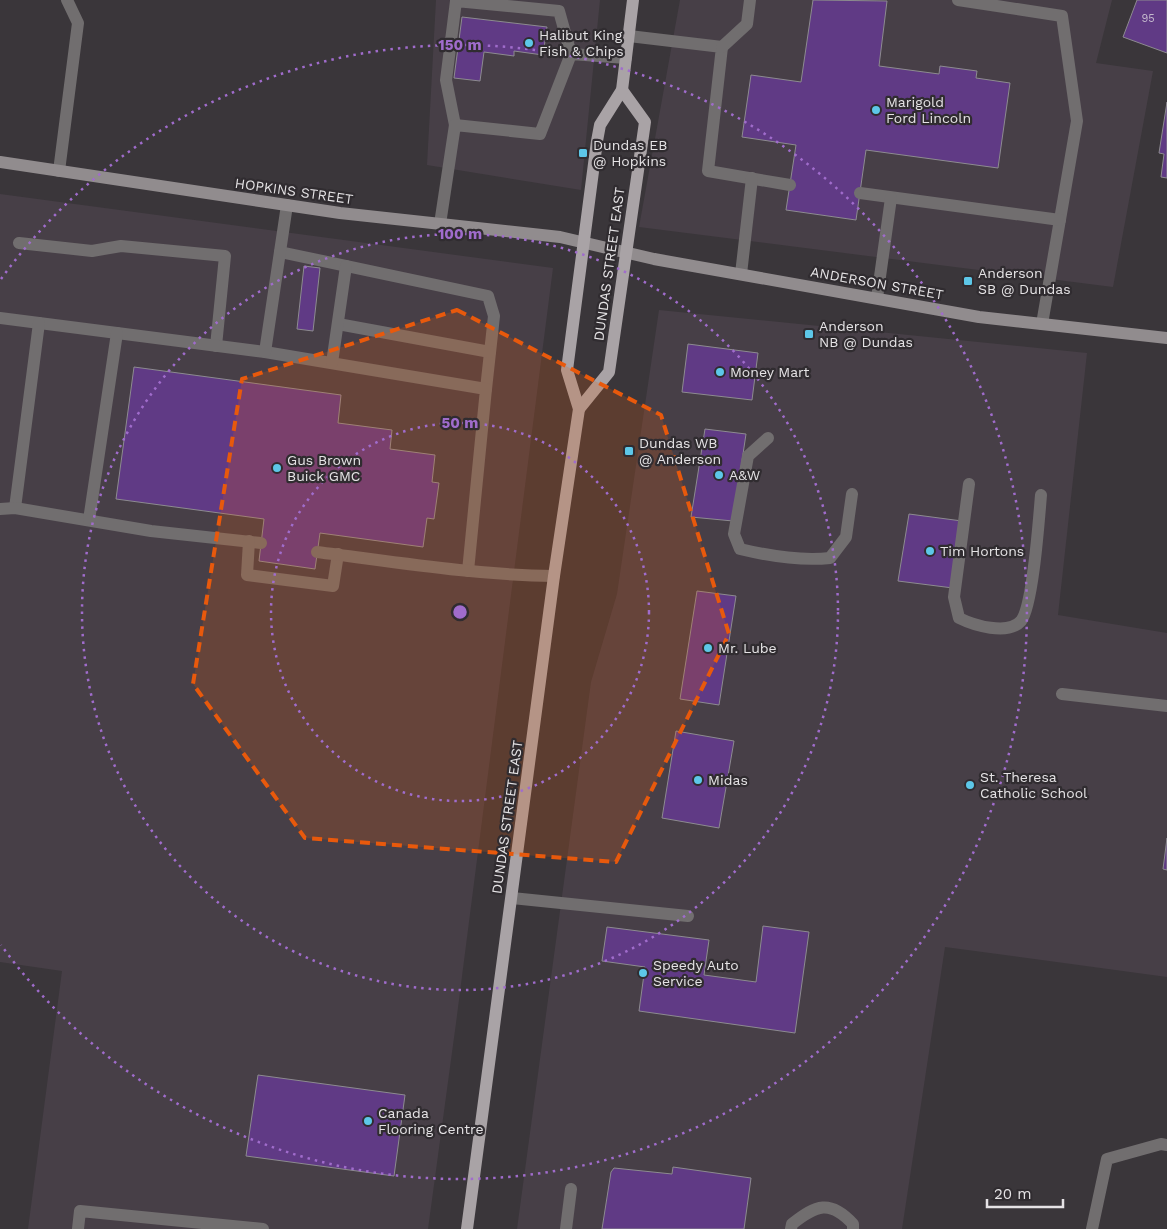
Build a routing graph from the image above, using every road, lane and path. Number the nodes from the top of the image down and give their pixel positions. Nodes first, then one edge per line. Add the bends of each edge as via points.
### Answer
1 (66, 0) edge
2 (633, 0) edge
3 (750, 0) edge
4 (958, 0) edge
5 (628, 36) junction
6 (722, 47) junction
7 (571, 54) junction
8 (626, 58) junction
9 (622, 90) junction
10 (455, 125) junction
11 (0, 162) edge
12 (59, 171) junction
13 (752, 178) junction
14 (790, 185) dead end
15 (860, 193) dead end
16 (891, 198) junction
17 (287, 205) junction
18 (1060, 220) junction
19 (440, 224) junction
20 (19, 243) dead end
21 (584, 243) junction
22 (280, 252) junction
23 (626, 253) junction
24 (346, 266) junction
25 (741, 274) junction
26 (877, 298) junction
27 (0, 318) edge
28 (39, 323) junction
29 (338, 324) junction
30 (1042, 324) junction
31 (117, 333) junction
32 (1167, 338) edge
33 (216, 346) junction
34 (265, 352) junction
35 (490, 352) junction
36 (332, 363) junction
37 (486, 389) junction
38 (578, 409) junction
39 (768, 438) dead end
40 (969, 484) dead end
41 (852, 494) dead end
42 (1041, 495) dead end
43 (15, 508) junction
44 (0, 509) edge
45 (89, 520) junction
46 (317, 552) dead end
47 (338, 554) junction
48 (468, 571) junction
49 (554, 576) junction
50 (1062, 694) dead end
51 (1167, 706) edge
52 (512, 898) junction
53 (688, 916) dead end
54 (1167, 1145) edge
55 (571, 1189) dead end
56 (228, 1227) edge
57 (78, 1229) edge
58 (263, 1229) edge
59 (467, 1229) edge
60 (566, 1229) edge
61 (791, 1229) edge
62 (853, 1229) edge
63 (1092, 1229) edge

1 - 12 street via 78,23
2 - 5 main road, DUNDAS STREET EAST
3 - 6 street via 747,24
4 - 18 street via 1062,16 1077,121
5 - 6 street
5 - 8 main road, DUNDAS STREET EAST
6 - 13 street via 708,171
7 - 8 street
7 - 10 street via 540,134
7 - 10 street via 559,11 456,1 446,80
8 - 9 main road, DUNDAS STREET EAST
9 - 21 main road, DUNDAS STREET EAST via 600,125
9 - 23 main road, DUNDAS STREET EAST via 645,122
10 - 19 street
11 - 12 main road, HOPKINS STREET
12 - 17 main road, HOPKINS STREET
13 - 14 street
13 - 25 street
15 - 16 street
16 - 18 street
16 - 26 street
17 - 19 main road, HOPKINS STREET
17 - 22 street
18 - 30 street
19 - 21 main road, HOPKINS STREET via 560,237
20 - 33 street via 92,251 121,246 225,256
21 - 23 main road, ANDERSON STREET
21 - 38 main road, DUNDAS STREET EAST via 567,370
22 - 24 street
22 - 34 street
23 - 25 main road, ANDERSON STREET
23 - 38 main road, DUNDAS STREET EAST via 609,372
24 - 29 street
24 - 35 street via 488,296 494,316
25 - 26 main road, ANDERSON STREET
26 - 30 main road, ANDERSON STREET via 979,317
27 - 28 street
28 - 31 street
28 - 43 street
29 - 35 street
29 - 36 street
30 - 32 main road, ANDERSON STREET
31 - 33 street
31 - 45 street
33 - 34 street
34 - 36 street
35 - 37 street
36 - 37 street
37 - 48 street
38 - 49 main road, DUNDAS STREET EAST
39 - 41 street via 748,456 734,534 740,549 815,560 830,558 846,537
40 - 42 street via 954,597 959,618 975,626 1007,628 1021,621 1029,602
43 - 44 street
43 - 45 street
45 - 47 street via 151,531 255,542 247,576 333,586
46 - 47 street
47 - 48 street
48 - 49 street
49 - 52 main road, DUNDAS STREET EAST
50 - 51 street
52 - 53 street
52 - 59 main road, DUNDAS STREET EAST
54 - 63 street via 1107,1160
55 - 60 street
56 - 57 street via 80,1211
56 - 58 street
61 - 62 street via 792,1224 809,1210 827,1207 844,1214 853,1224

